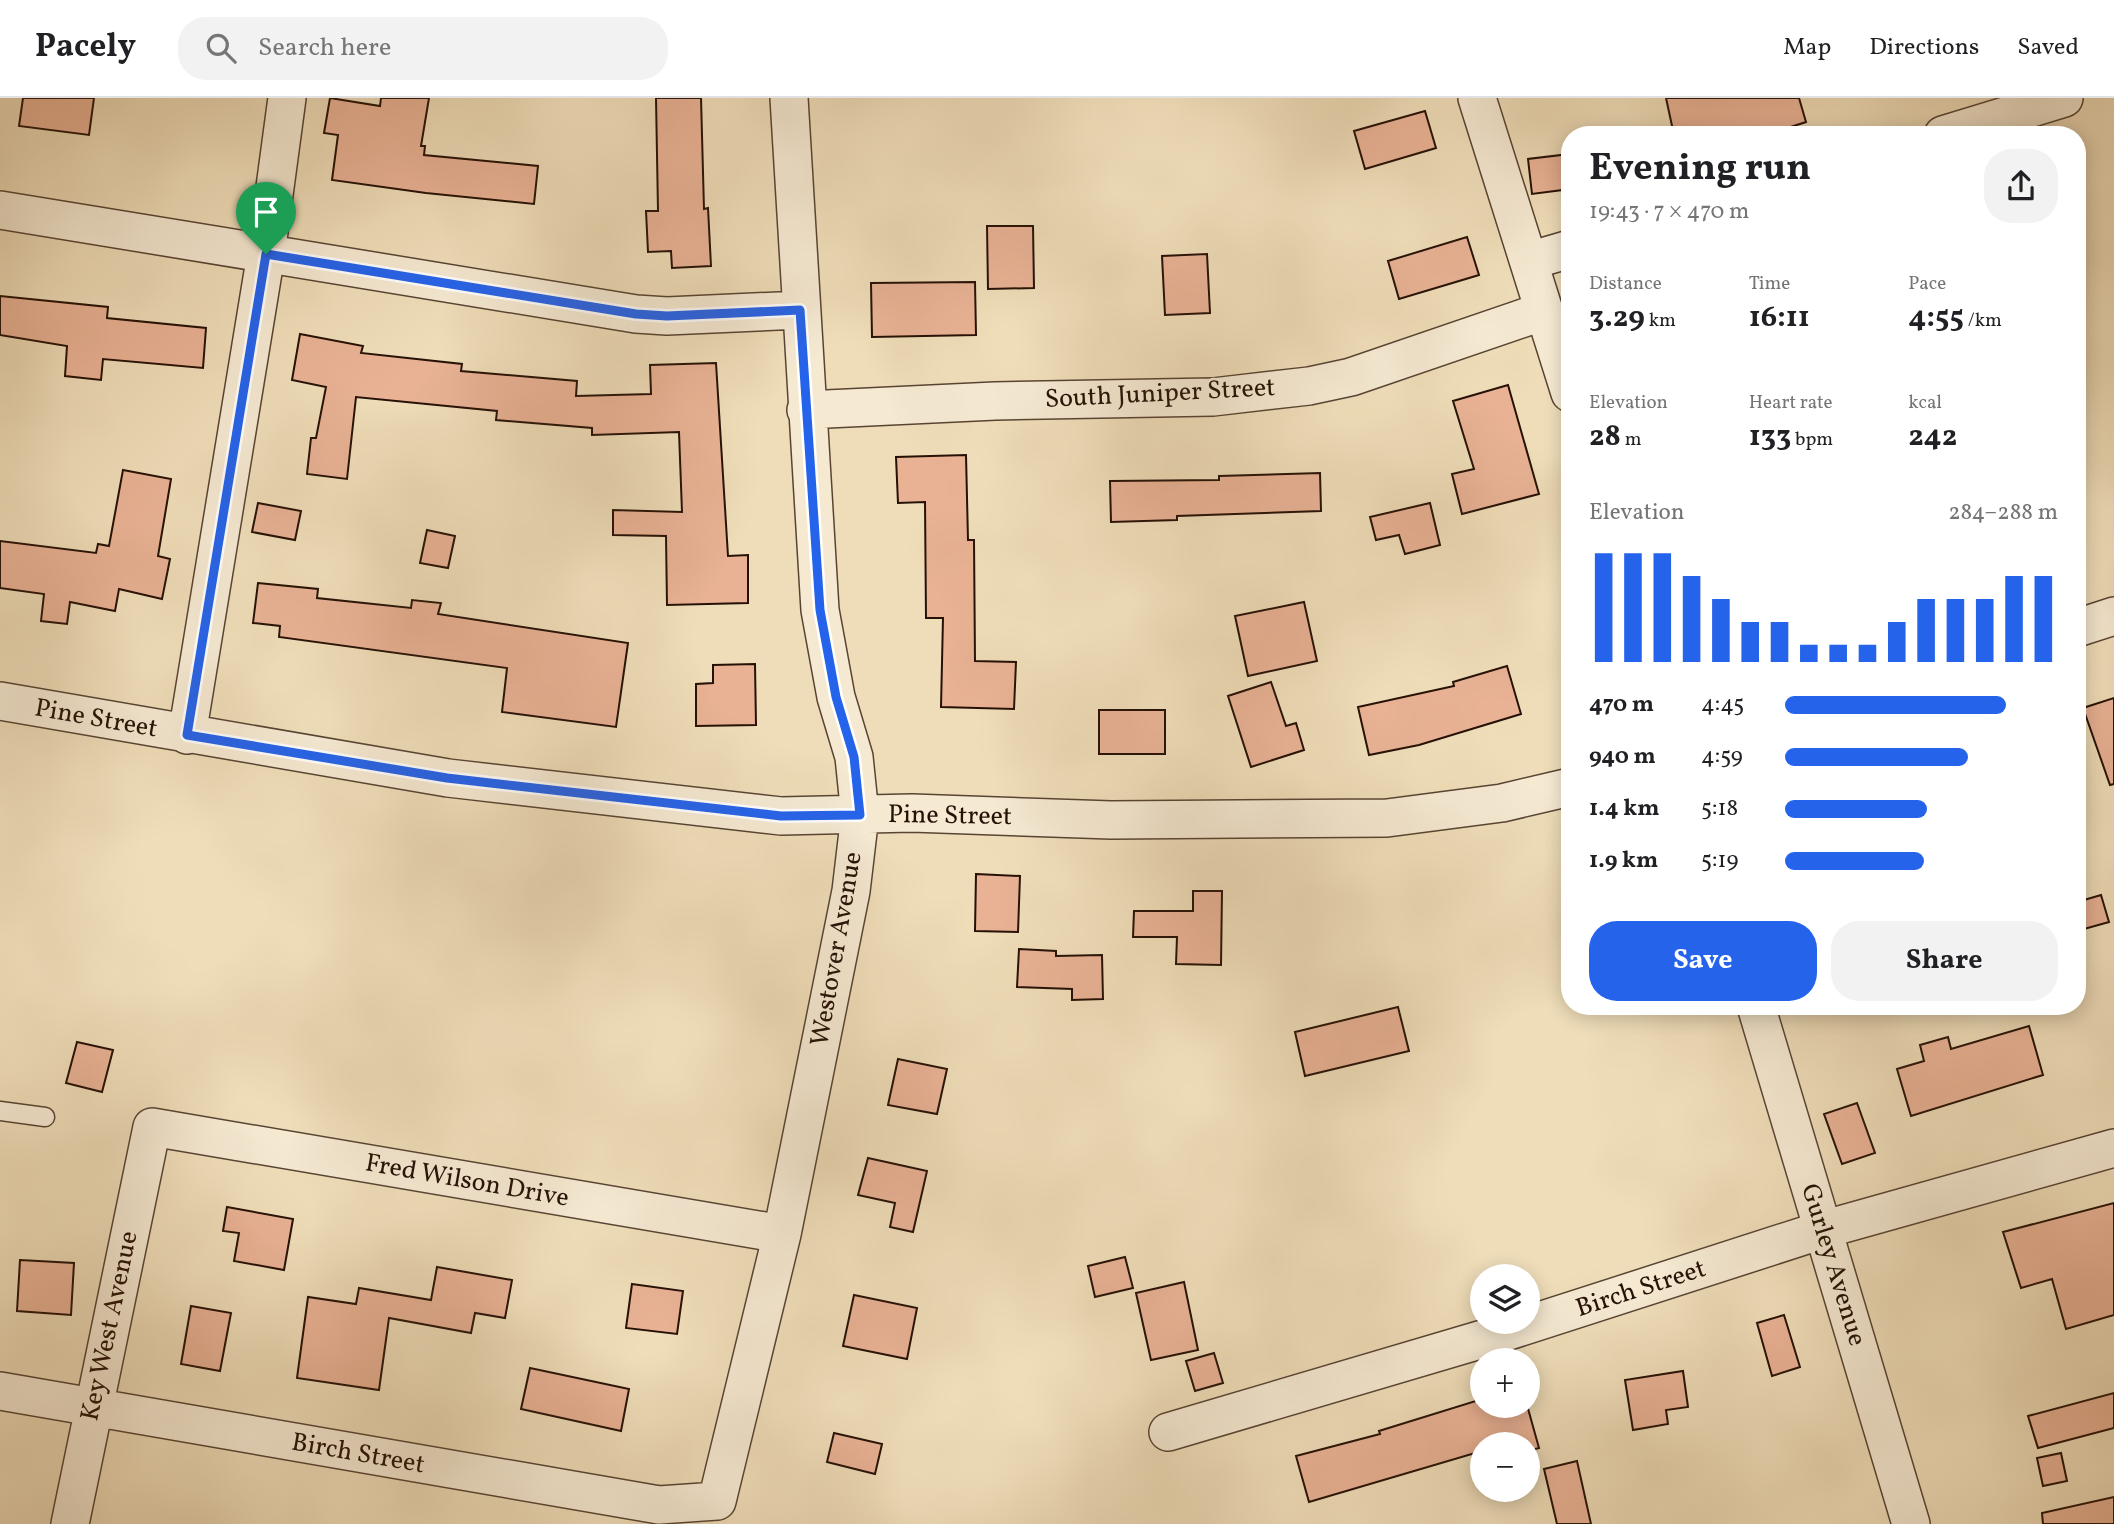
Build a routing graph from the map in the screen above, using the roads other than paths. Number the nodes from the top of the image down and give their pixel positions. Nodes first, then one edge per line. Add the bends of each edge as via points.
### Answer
1 (287, 98) edge
2 (789, 98) edge
3 (1478, 98) edge
4 (2064, 98) edge
5 (1972, 126) edge
6 (0, 210) edge
7 (1561, 252) edge
8 (266, 254) junction
9 (1529, 261) junction
10 (800, 310) junction
11 (1544, 310) junction
12 (1561, 364) edge
13 (806, 410) junction
14 (2114, 616) edge
15 (2086, 625) edge
16 (0, 701) edge
17 (187, 735) junction
18 (1561, 790) edge
19 (860, 815) junction
20 (1759, 1015) edge
21 (0, 1111) edge
22 (45, 1116) dead end
23 (152, 1128) joint
24 (2114, 1148) edge
25 (1822, 1230) junction
26 (782, 1234) junction
27 (0, 1391) edge
28 (92, 1407) junction
29 (1168, 1432) dead end
30 (717, 1501) joint
31 (70, 1524) edge
32 (1911, 1524) edge

1 - 8 street
2 - 10 street, Westover Avenue
3 - 9 street
4 - 5 street
6 - 8 street
7 - 9 street
8 - 10 street via 636,314
8 - 17 street
9 - 11 street
10 - 13 street, Westover Avenue
11 - 12 street
11 - 13 street, South Juniper Street via 1351,377 1309,386 1213,397
13 - 19 street, Westover Avenue via 820,610 836,697 854,757
14 - 15 street
16 - 17 street, Pine Street
17 - 19 street, Pine Street via 447,778 781,816
18 - 19 street, Pine Street via 1387,818 1111,820
19 - 26 street, Westover Avenue via 851,891
20 - 25 street, Gurley Avenue
21 - 22 lane
23 - 26 street, Fred Wilson Drive
23 - 28 street, Key West Avenue
24 - 25 street, Birch Street
25 - 29 street, Birch Street via 1493,1336
25 - 32 street, Gurley Avenue
26 - 30 street, Westover Avenue
27 - 28 street, Birch Street
28 - 30 street, Birch Street via 659,1505
28 - 31 street, Key West Avenue

